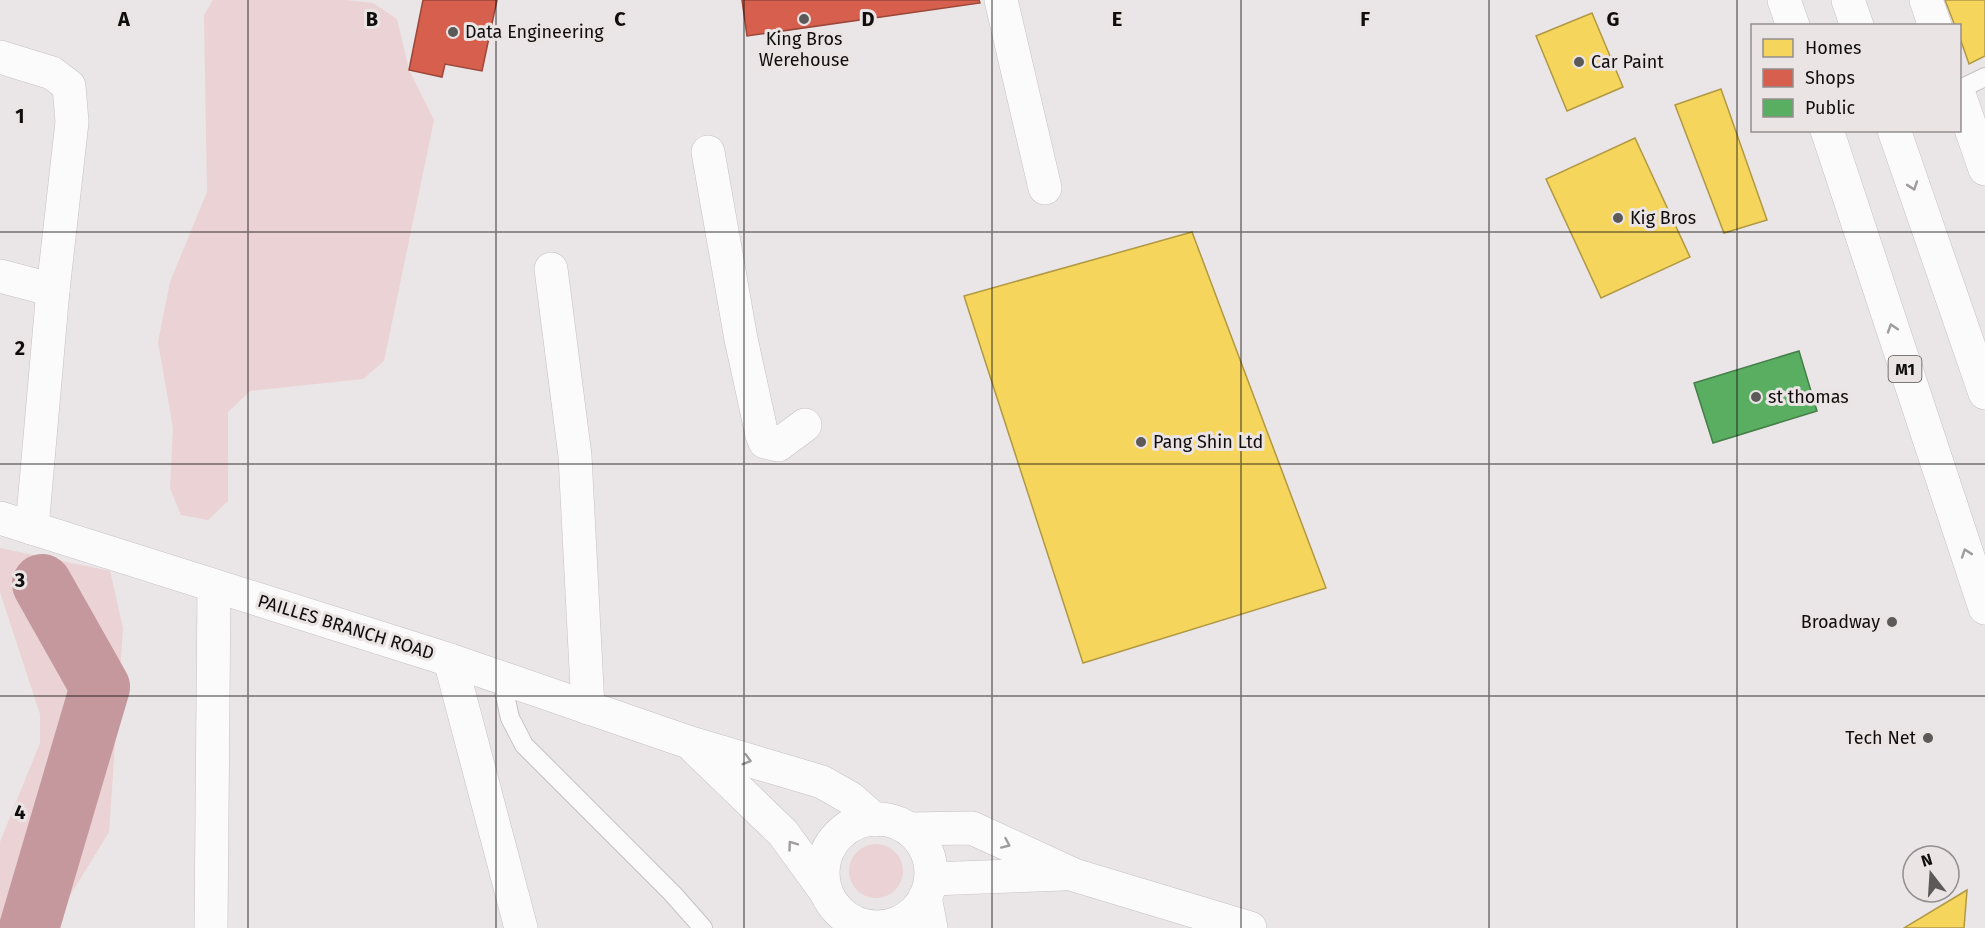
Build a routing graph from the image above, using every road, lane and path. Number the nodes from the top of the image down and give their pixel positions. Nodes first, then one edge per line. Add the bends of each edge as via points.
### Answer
1 (1001, 0) edge
2 (1784, 0) edge
3 (1848, 0) edge
4 (1926, 0) edge
5 (1792, 24) edge
6 (1856, 24) edge
7 (1934, 24) edge
8 (0, 57) edge
9 (1985, 76) edge
10 (1961, 88) edge
11 (1961, 103) edge
12 (1828, 132) edge
13 (1895, 132) edge
14 (708, 152) dead end
15 (1985, 169) edge
16 (1045, 188) dead end
17 (551, 270) dead end
18 (0, 276) edge
19 (53, 290) junction
20 (1985, 393) edge
21 (804, 425) dead end
22 (0, 518) edge
23 (32, 528) junction
24 (214, 586) junction
25 (1985, 608) edge
26 (450, 660) junction
27 (501, 677) junction
28 (588, 708) junction
29 (691, 743) junction
30 (822, 782) junction
31 (875, 819) junction
32 (972, 828) junction
33 (909, 829) junction
34 (1074, 874) junction
35 (826, 892) junction
36 (929, 902) edge
37 (850, 924) edge
38 (211, 928) edge
39 (521, 928) edge
40 (703, 928) edge
41 (1250, 928) edge

1 - 16 main road
2 - 5 main road
3 - 6 main road
4 - 7 main road
8 - 19 main road via 52,73 69,86 72,122
9 - 10 lane
11 - 15 main road
25 -> 12 main road, M1
13 -> 20 main road
14 - 21 main road via 762,435 765,442 778,445
17 - 28 main road via 575,456
18 - 19 main road
19 - 23 main road
22 - 23 main road, PAILLES BRANCH ROAD
23 - 24 main road, PAILLES BRANCH ROAD
24 - 26 main road, PAILLES BRANCH ROAD
24 - 38 main road
26 - 27 main road, PAILLES BRANCH ROAD
26 - 39 main road
27 - 28 main road, PAILLES BRANCH ROAD
27 - 40 lane via 510,718 524,745
28 - 29 main road, PAILLES BRANCH ROAD
29 -> 30 main road, PAILLES BRANCH ROAD
35 -> 29 main road, PAILLES BRANCH ROAD via 783,833
30 - 31 main road, PAILLES BRANCH ROAD
30 - 32 main road
31 - 33 main road
31 - 35 main road via 854,824 838,835 822,872
32 - 33 main road
32 -> 34 main road
33 - 36 main road via 922,843 929,860
34 - 36 main road
34 - 41 main road
35 - 37 main road
36 - 37 main road via 900,922 883,927

